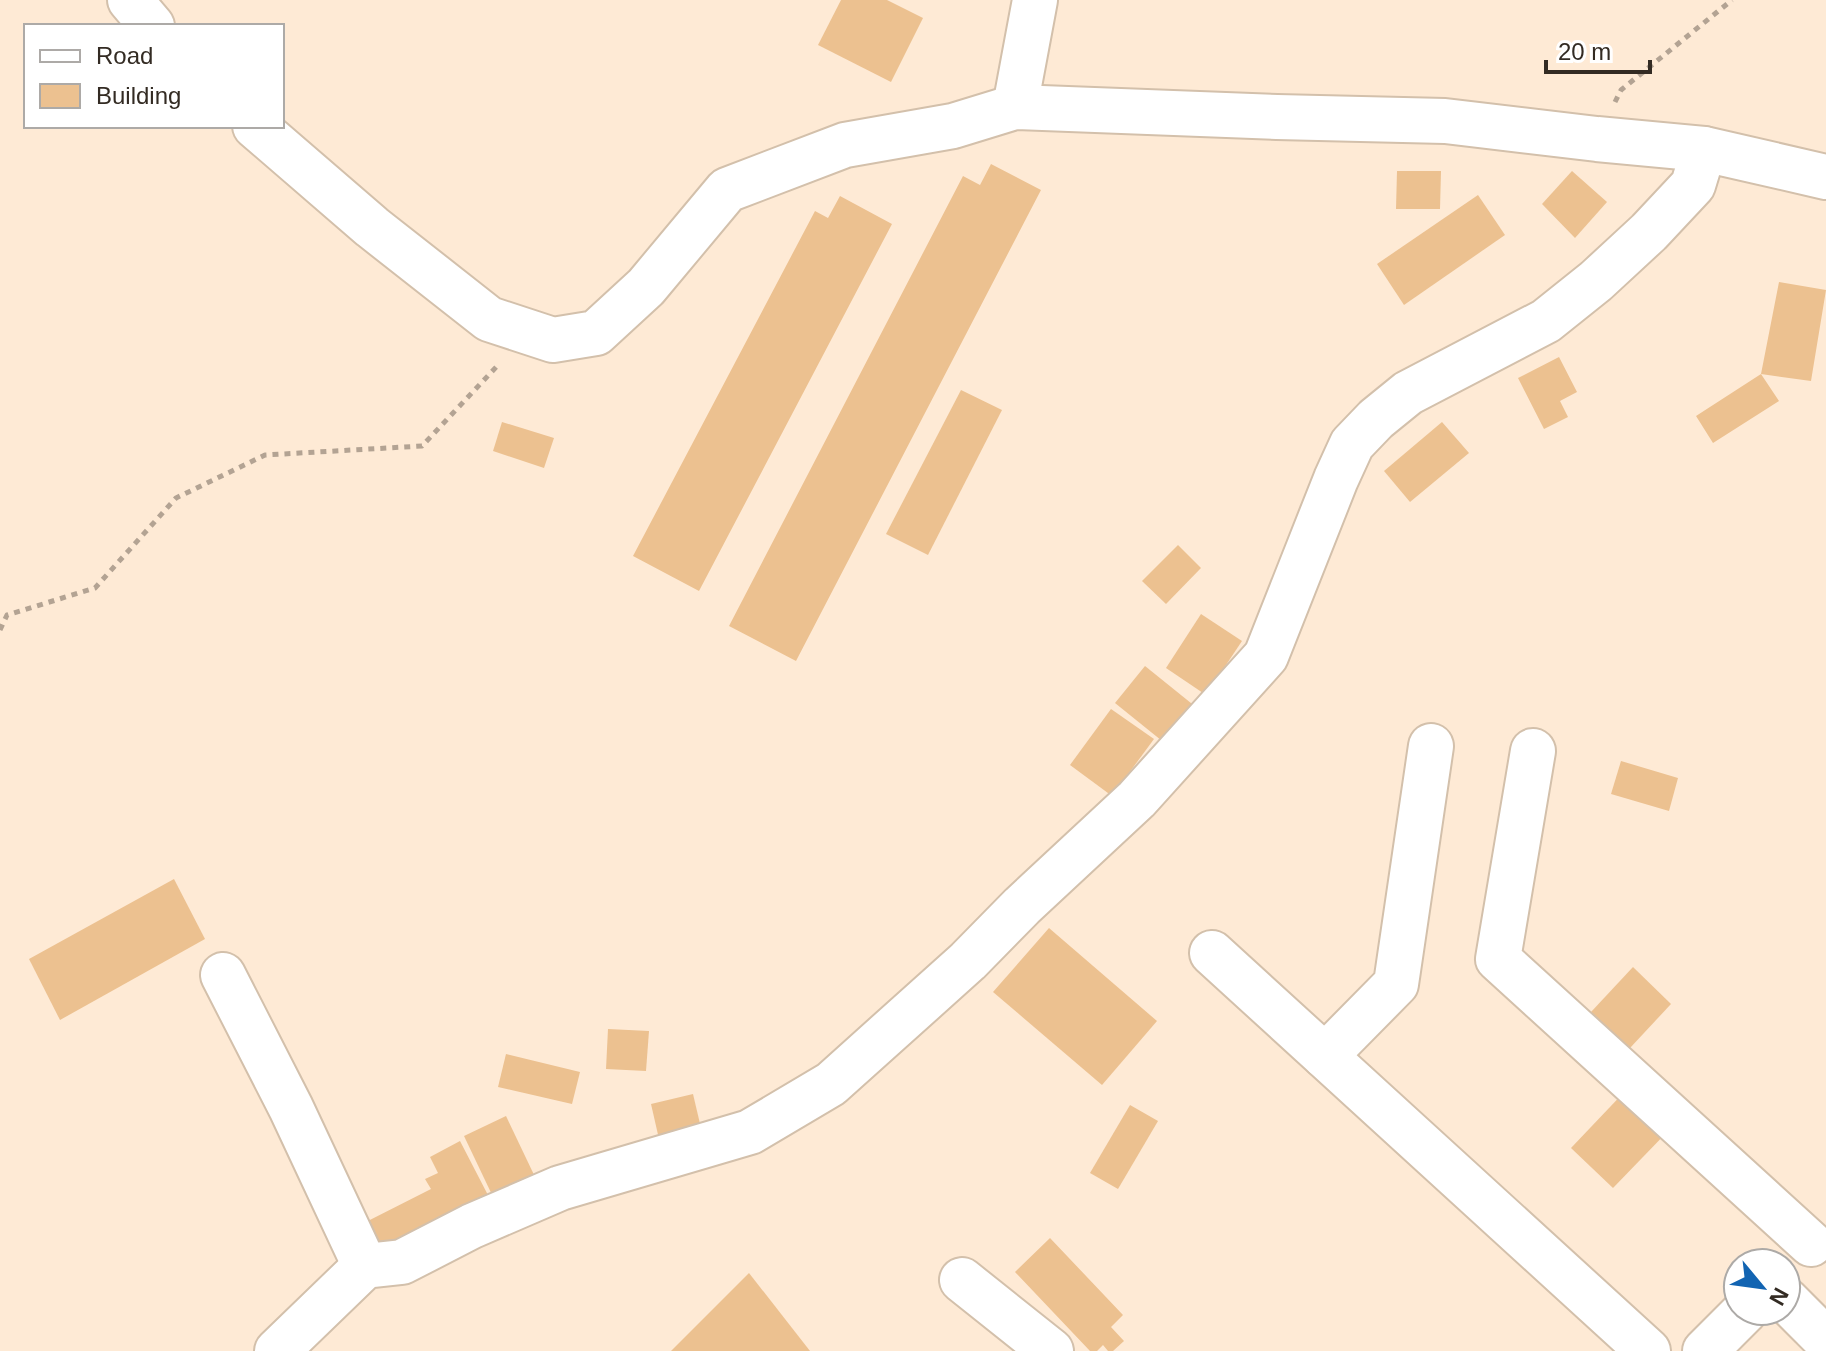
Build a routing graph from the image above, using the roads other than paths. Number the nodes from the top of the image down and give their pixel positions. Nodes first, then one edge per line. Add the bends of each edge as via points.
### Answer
1 (130, 0) edge
2 (1035, 0) edge
3 (150, 24) edge
4 (1015, 107) junction
5 (257, 128) edge
6 (1704, 149) junction
7 (1826, 177) edge
8 (1431, 746) dead end
9 (1533, 751) dead end
10 (1212, 953) dead end
11 (223, 975) dead end
12 (1325, 1056) junction
13 (1808, 1247) edge
14 (365, 1266) junction
15 (962, 1280) dead end
16 (1802, 1316) edge
17 (1729, 1327) edge
18 (1826, 1340) edge
19 (277, 1351) edge
20 (1051, 1351) edge
21 (1648, 1351) edge
22 (1705, 1351) edge

1 - 3 street
2 - 4 street
4 - 5 street via 953,126 845,145 727,190 646,287 596,333 553,340 489,319
4 - 6 street via 1445,121
6 - 7 street
6 - 14 street via 1693,185 1596,281 1546,321 1408,393 1360,435 1336,479 1266,656 1137,799 831,1084 750,1132 560,1188 402,1262
8 - 12 street via 1396,984
9 - 13 street via 1498,959
10 - 12 street
11 - 14 street
12 - 21 street
14 - 19 street
15 - 20 street
16 - 18 street
17 - 22 street

